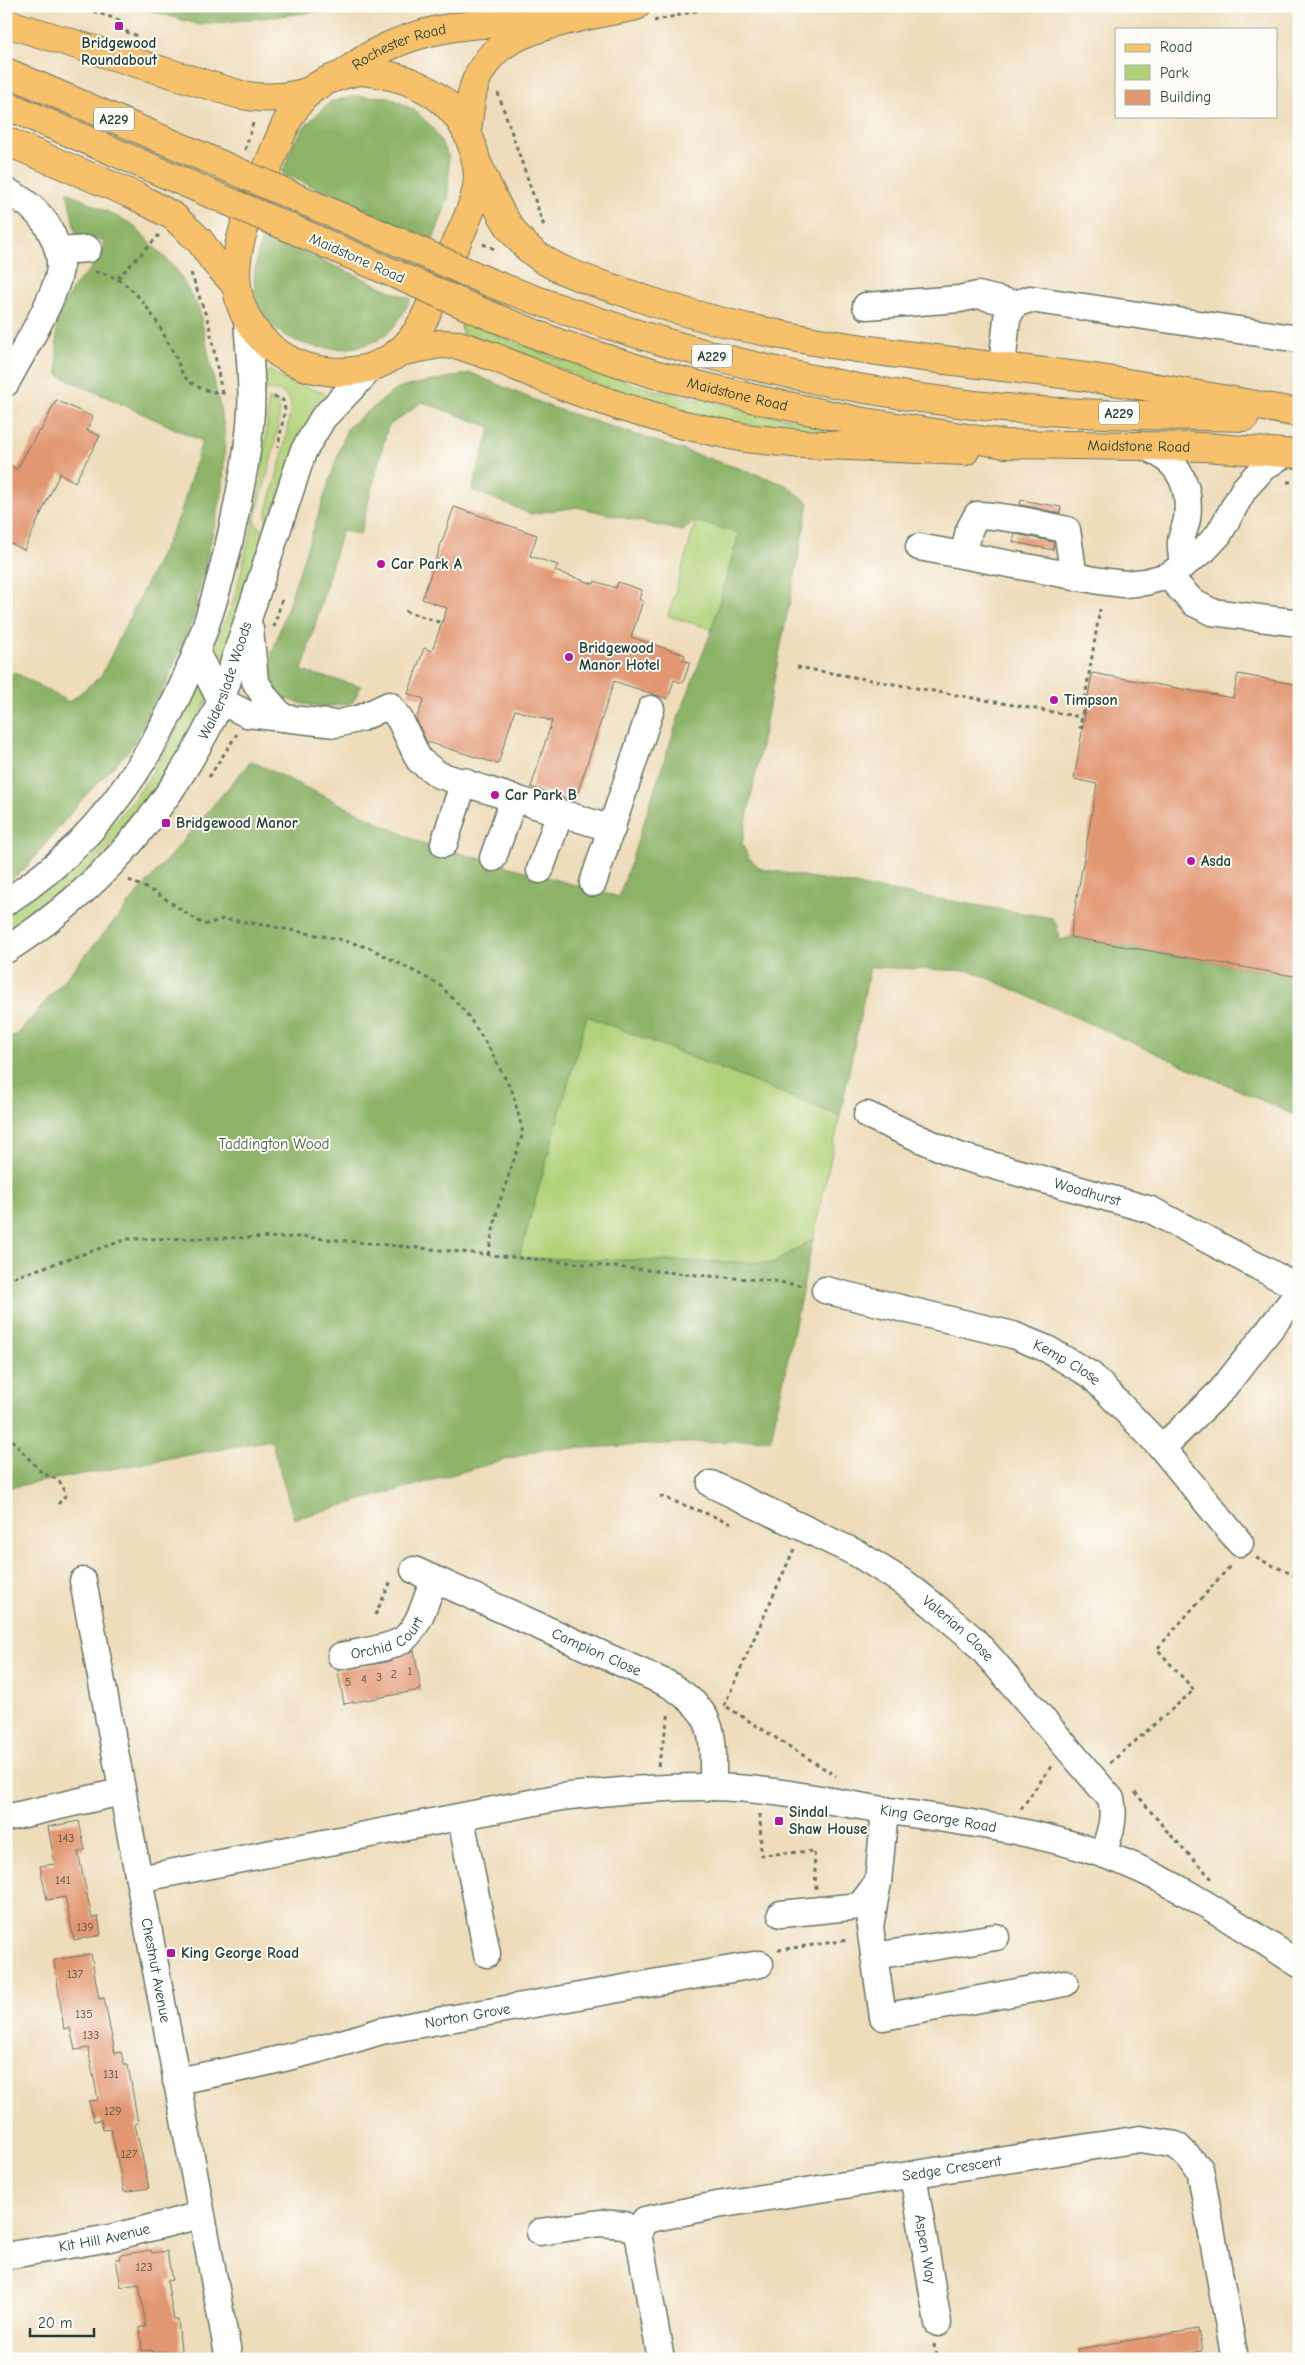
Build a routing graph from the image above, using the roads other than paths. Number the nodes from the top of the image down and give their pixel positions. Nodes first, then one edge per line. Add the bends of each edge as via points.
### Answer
1 (643, 14) edge
2 (6, 23) edge
3 (548, 24) junction
4 (6, 72) edge
5 (343, 74) junction
6 (310, 91) junction
7 (6, 105) edge
8 (467, 130) junction
9 (6, 141) edge
10 (476, 161) junction
11 (6, 192) edge
12 (88, 249) dead end
13 (59, 251) junction
14 (237, 286) junction
15 (1015, 304) junction
16 (866, 306) dead end
17 (247, 321) junction
18 (1299, 339) edge
19 (399, 352) junction
20 (1003, 355) junction
21 (373, 366) junction
22 (6, 383) edge
23 (1299, 413) edge
24 (1299, 419) edge
25 (1005, 444) junction
26 (1140, 445) junction
27 (1293, 454) edge
28 (919, 547) dead end
29 (964, 554) junction
30 (1176, 570) junction
31 (1074, 577) junction
32 (249, 619) junction
33 (1299, 623) edge
34 (196, 652) junction
35 (221, 701) junction
36 (651, 709) dead end
37 (283, 718) junction
38 (464, 781) junction
39 (514, 798) junction
40 (560, 814) junction
41 (612, 829) junction
42 (444, 844) dead end
43 (493, 858) dead end
44 (540, 870) dead end
45 (593, 883) dead end
46 (6, 902) edge
47 (6, 950) edge
48 (867, 1115) dead end
49 (1299, 1288) edge
50 (826, 1290) road end
51 (1299, 1292) edge
52 (1162, 1448) junction
53 (711, 1484) dead end
54 (1242, 1547) road end
55 (414, 1574) joint
56 (83, 1581) dead end
57 (342, 1656) dead end
58 (713, 1787) junction
59 (121, 1792) junction
60 (885, 1810) junction
61 (6, 1818) edge
62 (461, 1818) junction
63 (1103, 1854) junction
64 (139, 1879) junction
65 (878, 1882) junction
66 (781, 1914) dead end
67 (996, 1937) dead end
68 (873, 1947) junction
69 (487, 1954) dead end
70 (760, 1964) road end
71 (1299, 1964) edge
72 (1065, 1983) dead end
73 (176, 2081) junction
74 (913, 2175) junction
75 (202, 2214) junction
76 (540, 2232) dead end
77 (638, 2233) junction
78 (6, 2256) edge
79 (938, 2323) dead end
80 (229, 2359) edge
81 (661, 2359) edge
82 (1235, 2359) edge

1 - 3 main road, Rochester Road
2 - 6 main road via 241,95 277,98
3 - 5 main road, Rochester Road via 503,22 433,30 373,54
3 - 8 main road, Rochester Road via 504,45 491,55 476,84
4 - 24 main road, Maidstone Road / A229, bridge via 491,283 570,314 659,343 772,372 976,405
5 - 6 main road
5 - 8 main road via 377,73 423,86 446,103
6 - 14 main road via 293,111 282,133 242,229 237,249
7 - 25 main road, Maidstone Road / A229, bridge via 558,343 654,374 755,399 859,421
8 - 10 main road
9 - 14 main road via 136,196 173,216 200,241
10 - 19 main road via 478,178 464,221 420,324
10 - 20 main road via 499,212 513,232 530,250 577,275 686,313 754,330 899,355
11 - 13 street via 30,206 46,225
12 - 13 street
13 - 22 street via 58,279
14 - 17 main road
15 - 16 street via 978,294 960,299
15 - 18 street via 1030,299
15 - 20 street via 1008,318
17 - 21 main road via 269,347 305,367 336,372
17 - 34 street via 251,410 244,469 220,582
19 - 21 main road
19 - 25 main road via 419,347 460,345 622,407 745,438 924,450 978,451
20 - 23 main road
21 - 32 street, Walderslade Woods via 338,400 312,433
25 - 26 main road, Maidstone Road / A229
26 - 27 main road, Maidstone Road / A229
26 - 30 street via 1166,458 1183,480 1187,510
27 - 30 street via 1264,468 1244,489 1219,534 1204,550
28 - 29 street
29 - 31 street
29 - 31 street via 969,530 977,515 999,515 1067,530
30 - 31 street via 1145,582 1124,584
30 - 33 street via 1194,603 1212,612
32 - 35 street, Walderslade Woods
32 - 37 street via 255,681
34 - 35 street
34 - 46 street via 171,712 130,780 72,849
35 - 37 street via 247,714
35 - 47 street, Walderslade Woods via 174,787 132,843 76,899 42,927
36 - 41 street
37 - 38 street via 336,724 360,718 389,704 419,760 439,775
38 - 39 street
38 - 42 street
39 - 40 street
39 - 43 street
40 - 41 street
40 - 44 street
41 - 45 street
48 - 49 street, Woodhurst via 959,1156 1151,1210
50 - 52 street, Kemp Close via 1013,1335 1047,1349 1090,1375
51 - 52 street via 1221,1391
52 - 54 street, Kemp Close
53 - 63 street, Valerian Close via 858,1554 920,1595 973,1639 1111,1799 1114,1812 1112,1828
55 - 57 street, Orchid Court via 413,1628 394,1644
55 - 58 street, Campion Close via 675,1688 694,1701 708,1718 712,1734
56 - 59 street, Chestnut Avenue
58 - 60 street, King George Road
58 - 62 street, King George Road via 653,1788 561,1797
59 - 61 street
59 - 64 street, Chestnut Avenue
60 - 63 street, King George Road via 1007,1828
60 - 65 street
62 - 64 street, King George Road
62 - 69 street
63 - 71 street, King George Road via 1194,1898
64 - 73 street, Chestnut Avenue
65 - 66 street via 860,1906
65 - 68 street via 870,1927
67 - 68 street
68 - 72 street via 883,2017
70 - 73 street, Norton Grove via 381,2031 272,2062
73 - 75 street, Chestnut Avenue
74 - 77 street, Sedge Crescent via 671,2214 645,2220
74 - 79 street, Aspen Way
74 - 82 street, Sedge Crescent via 1140,2139 1176,2145 1200,2170
75 - 78 street, Kit Hill Avenue via 110,2238
75 - 80 street, Chestnut Avenue
76 - 77 street via 600,2223 624,2225
77 - 81 street

